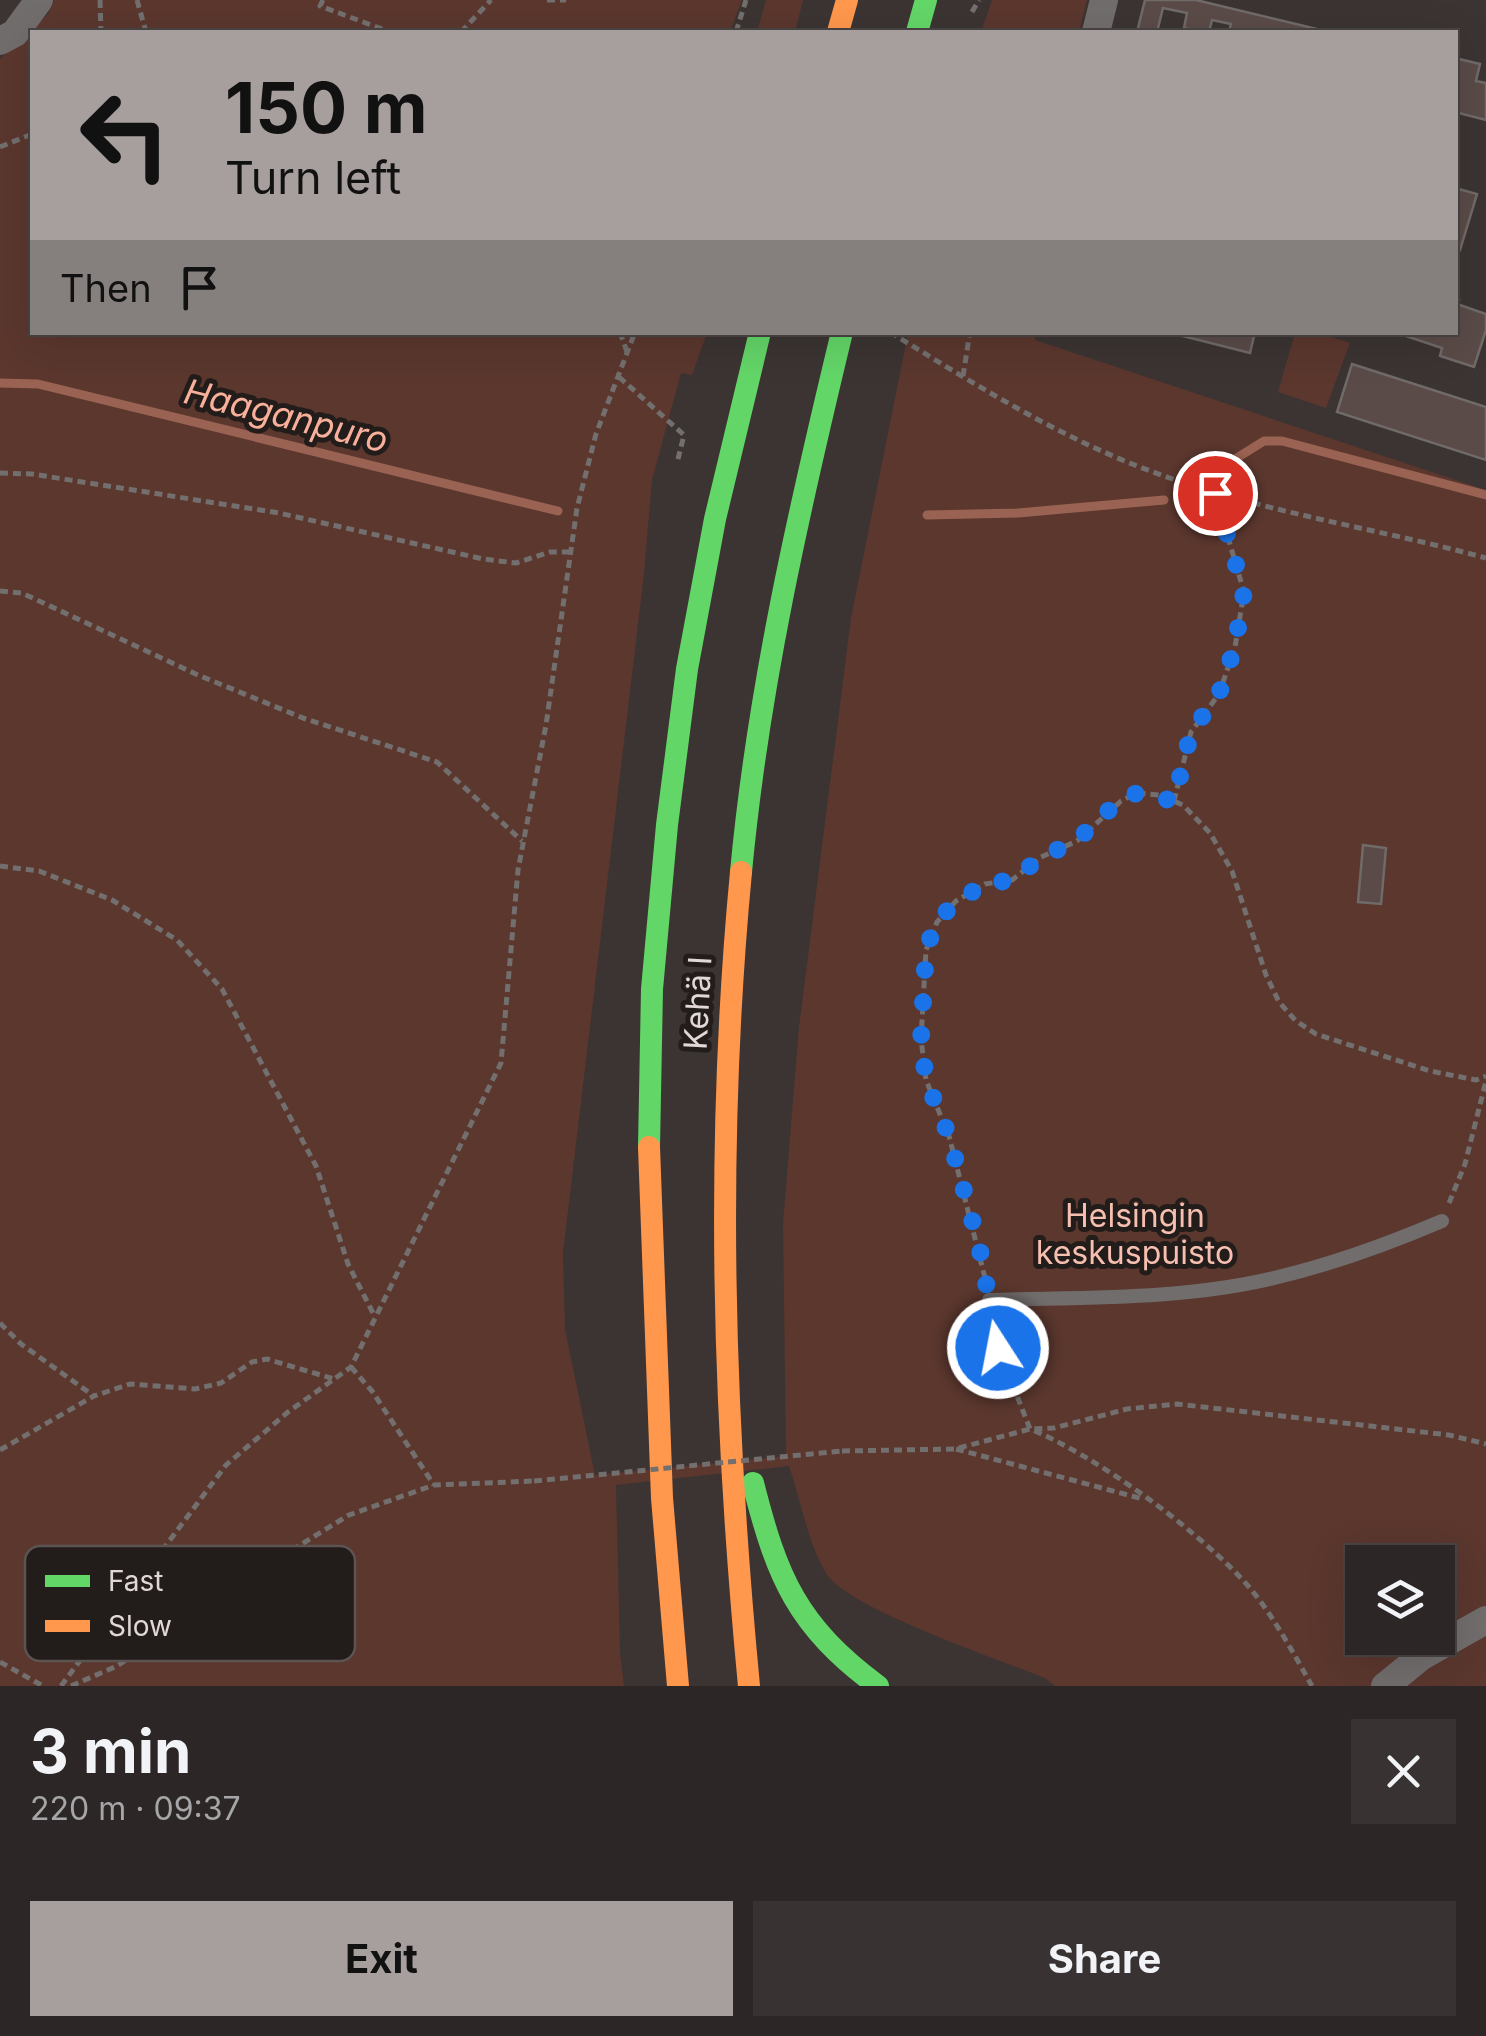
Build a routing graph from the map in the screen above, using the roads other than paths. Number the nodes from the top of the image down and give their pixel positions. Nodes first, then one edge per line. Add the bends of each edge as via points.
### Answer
1 (39, 0) edge
2 (847, 0) edge
3 (926, 0) edge
4 (1104, 0) edge
5 (839, 30) edge
6 (918, 30) edge
7 (1096, 30) edge
8 (0, 41) edge
9 (759, 335) edge
10 (841, 335) edge
11 (1442, 1221) road end
12 (989, 1300) road end
13 (725, 1366) junction
14 (662, 1498) junction
15 (1486, 1620) edge
16 (653, 1667) dead end
17 (678, 1686) edge
18 (749, 1686) edge
19 (878, 1686) edge
20 (1385, 1686) edge

1 - 8 street
2 - 5 highway
3 - 6 highway
4 - 7 street
9 - 14 highway, Kehä I via 714,519 687,669 654,971 649,1160
10 - 13 highway, Kehä I via 792,537 744,835 724,1158
11 - 12 lane via 1273,1278 1140,1296
13 - 18 highway, Kehä I
13 - 19 highway via 767,1543 790,1596 820,1640
14 - 16 highway
14 - 17 highway, Kehä I
15 - 20 street

